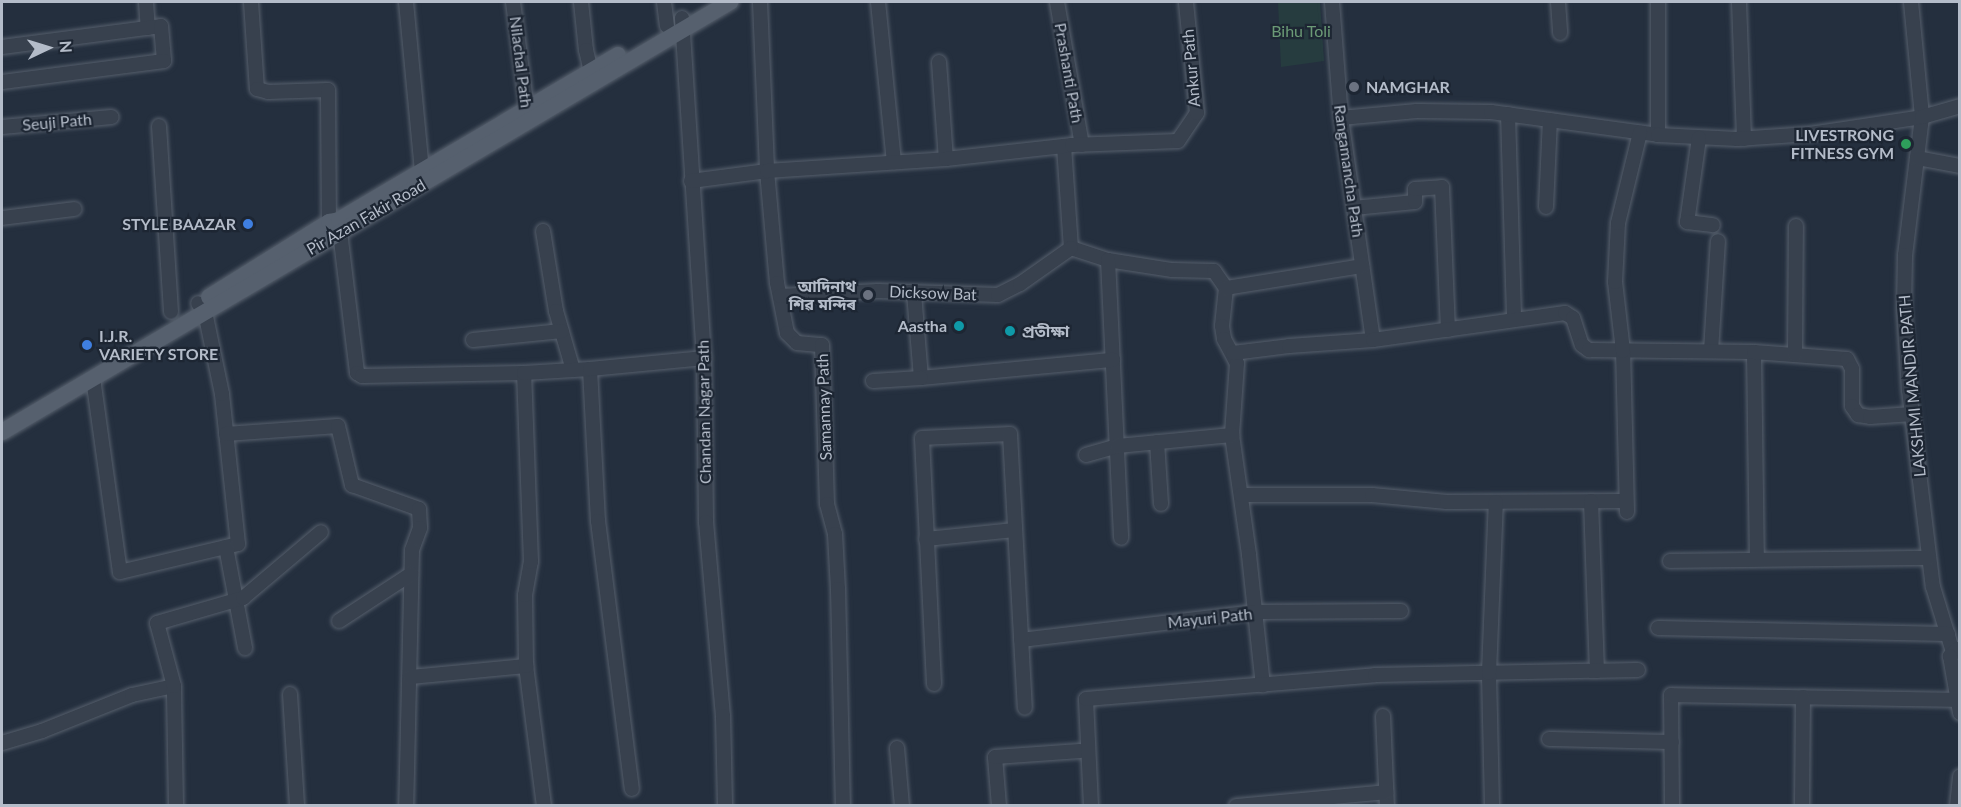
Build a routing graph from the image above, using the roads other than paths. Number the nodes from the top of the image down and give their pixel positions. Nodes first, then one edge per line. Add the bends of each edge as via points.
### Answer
1 (146, 2) edge
2 (251, 2) edge
3 (406, 2) edge
4 (513, 2) edge
5 (581, 2) edge
6 (664, 2) edge
7 (710, 2) edge
8 (730, 2) edge
9 (759, 2) edge
10 (878, 2) edge
11 (1058, 2) edge
12 (1186, 2) edge
13 (1332, 2) edge
14 (1558, 2) edge
15 (1658, 2) edge
16 (1739, 2) edge
17 (1911, 2) edge
18 (677, 24) junction
19 (148, 28) junction
20 (1560, 33) dead end
21 (2, 47) edge
22 (939, 62) dead end
23 (591, 71) junction
24 (2, 82) edge
25 (1959, 106) edge
26 (1508, 114) junction
27 (528, 116) junction
28 (112, 117) dead end
29 (1922, 117) junction
30 (1341, 118) junction
31 (1550, 120) junction
32 (159, 126) dead end
33 (2, 127) edge
34 (1640, 133) junction
35 (1658, 135) junction
36 (1699, 138) junction
37 (1744, 139) junction
38 (1082, 145) junction
39 (1064, 146) junction
40 (1917, 158) junction
41 (946, 159) junction
42 (894, 162) junction
43 (1959, 166) edge
44 (767, 171) junction
45 (425, 176) junction
46 (691, 181) junction
47 (1546, 207) dead end
48 (1354, 208) junction
49 (74, 209) dead end
50 (2, 218) edge
51 (1713, 225) dead end
52 (1796, 225) dead end
53 (334, 227) junction
54 (543, 231) dead end
55 (1718, 241) dead end
56 (1071, 248) junction
57 (1108, 260) junction
58 (1362, 266) junction
59 (1226, 288) junction
60 (914, 293) junction
61 (780, 296) junction
62 (201, 307) junction
63 (171, 312) dead end
64 (1514, 319) junction
65 (1448, 330) junction
66 (562, 331) junction
67 (472, 340) dead end
68 (1372, 340) junction
69 (1623, 351) junction
70 (1711, 351) junction
71 (1754, 352) junction
72 (1233, 353) junction
73 (1795, 355) junction
74 (704, 358) junction
75 (1113, 360) junction
76 (590, 369) junction
77 (573, 370) junction
78 (524, 373) junction
79 (93, 378) junction
80 (921, 378) junction
81 (873, 381) dead end
82 (1911, 414) junction
83 (2, 419) edge
84 (2, 432) edge
85 (226, 434) junction
86 (1232, 435) junction
87 (1157, 442) junction
88 (1117, 446) junction
89 (1086, 455) dead end
90 (1240, 495) junction
91 (1591, 501) junction
92 (1496, 502) junction
93 (1161, 504) dead end
94 (1015, 530) junction
95 (321, 532) dead end
96 (1121, 538) dead end
97 (926, 539) junction
98 (226, 547) junction
99 (1929, 558) junction
100 (1757, 559) junction
101 (1670, 561) dead end
102 (411, 574) junction
103 (237, 599) junction
104 (1401, 611) dead end
105 (1255, 612) junction
106 (339, 621) dead end
107 (1658, 628) dead end
108 (1948, 634) junction
109 (1021, 640) junction
110 (245, 648) dead end
111 (1956, 650) edge
112 (526, 666) junction
113 (1638, 670) dead end
114 (1597, 671) junction
115 (1490, 673) junction
116 (410, 676) junction
117 (934, 684) dead end
118 (1263, 685) junction
119 (174, 686) junction
120 (290, 694) dead end
121 (1803, 697) junction
122 (1958, 706) edge
123 (1025, 708) dead end
124 (1383, 716) dead end
125 (1549, 739) dead end
126 (1672, 742) junction
127 (2, 743) edge
128 (897, 748) dead end
129 (1080, 752) dead end
130 (1959, 776) edge
131 (632, 789) dead end
132 (1386, 799) edge
133 (1242, 805) edge
134 (176, 806) edge
135 (297, 806) edge
136 (406, 806) edge
137 (544, 806) edge
138 (725, 806) edge
139 (843, 806) edge
140 (902, 806) edge
141 (999, 806) edge
142 (1091, 806) edge
143 (1492, 806) edge
144 (1672, 806) edge
145 (1802, 806) edge
146 (1957, 806) edge

1 - 19 street
2 - 53 street via 257,89 328,90
3 - 45 street
4 - 27 street, Nilachal Path
5 - 23 street
6 - 18 street, Chandan Nagar Path
7 - 18 main road, Pir Azan Fakir Road
8 - 18 main road, Pir Azan Fakir Road
9 - 44 street, Samannay Path
10 - 42 street
11 - 38 street, Prashanti Path
12 - 38 street, Ankur Path via 1197,112 1178,141
13 - 30 street, Rangamancha Path
14 - 20 street
15 - 35 street
16 - 37 street
17 - 29 street, LAKSHMI MANDIR PATH
18 - 23 main road, Pir Azan Fakir Road
18 - 27 main road, Pir Azan Fakir Road
18 - 46 street, Chandan Nagar Path
19 - 21 street
19 - 24 street via 161,26 164,60
22 - 41 street
23 - 27 main road, Pir Azan Fakir Road
25 - 29 street
26 - 30 street via 1417,111
26 - 31 street
26 - 64 street
27 - 45 main road, Pir Azan Fakir Road
28 - 33 street, Seuji Path
29 - 37 street via 1810,134
29 - 40 street, LAKSHMI MANDIR PATH
30 - 48 street, Rangamancha Path
31 - 34 street
31 - 47 street
32 - 63 street
34 - 35 street
34 - 69 street via 1618,223 1615,282
35 - 36 street
36 - 37 street
36 - 51 street via 1687,222
38 - 39 street
39 - 41 street
39 - 56 street
40 - 43 street
40 - 82 street, LAKSHMI MANDIR PATH via 1905,266
41 - 42 street
42 - 44 street
44 - 46 street
44 - 61 street, Samannay Path
45 - 53 main road, Pir Azan Fakir Road via 339,220
46 - 74 street, Chandan Nagar Path
48 - 58 street, Rangamancha Path
48 - 65 street via 1415,202 1415,189 1442,187
49 - 50 street
52 - 73 street
53 - 62 main road, Pir Azan Fakir Road
53 - 78 street via 357,373
54 - 66 street
55 - 70 street
56 - 57 street
56 - 60 street, Dicksow Bat via 998,295
57 - 59 street via 1172,270 1214,271
57 - 75 street
58 - 59 street
58 - 68 street, Rangamancha Path
59 - 72 street via 1222,326 1224,339
60 - 61 street, Dicksow Bat
60 - 80 street
61 - 139 street, Samannay Path via 788,333 797,343 822,345 827,504 836,534
62 - 79 main road, Pir Azan Fakir Road
62 - 83 main road, Pir Azan Fakir Road
62 - 85 street via 222,394
64 - 65 street
64 - 69 street via 1565,313 1573,318 1582,345 1589,351
65 - 68 street
66 - 67 street
66 - 77 street
68 - 72 street
69 - 70 street
69 - 91 street via 1626,506
70 - 71 street
71 - 73 street
71 - 100 street
72 - 86 street via 1237,363
73 - 82 street via 1847,359 1852,369 1852,406 1858,415
74 - 76 street
74 - 138 street, Chandan Nagar Path via 706,522 723,716
75 - 80 street
75 - 88 street
76 - 77 street
76 - 131 street via 598,521
77 - 78 street
78 - 112 street via 531,562 525,595
79 - 84 main road, Pir Azan Fakir Road
79 - 98 street via 120,572
80 - 81 street
82 - 99 street, LAKSHMI MANDIR PATH
85 - 98 street via 238,544
85 - 102 street via 338,426 352,485 419,509 420,528 412,550
86 - 87 street
86 - 90 street
87 - 88 street
87 - 93 street
88 - 89 street
88 - 96 street
90 - 92 street via 1372,495
90 - 105 street
91 - 92 street
91 - 114 street
92 - 115 street
94 - 97 street
94 - 97 street via 1010,434 922,438
94 - 109 street
95 - 103 street via 270,577
97 - 117 street
98 - 103 street
99 - 100 street
99 - 108 street, LAKSHMI MANDIR PATH via 1933,587
100 - 101 street
102 - 106 street
102 - 116 street
103 - 110 street
103 - 119 street via 157,623
104 - 105 street, Mayuri Path
105 - 109 street, Mayuri Path
105 - 118 street
107 - 108 street
108 - 111 street, LAKSHMI MANDIR PATH
109 - 123 street
111 - 122 street, LAKSHMI MANDIR PATH via 1950,656
112 - 116 street
112 - 137 street
113 - 114 street
114 - 115 street
115 - 118 street via 1375,675
115 - 143 street
116 - 136 street
118 - 142 street via 1086,699
119 - 127 street via 132,695
119 - 134 street
120 - 135 street
121 - 122 street
121 - 126 street via 1671,694
121 - 145 street
124 - 132 street
125 - 126 street
126 - 144 street
128 - 140 street
129 - 141 street via 995,757
130 - 146 street
132 - 133 street

